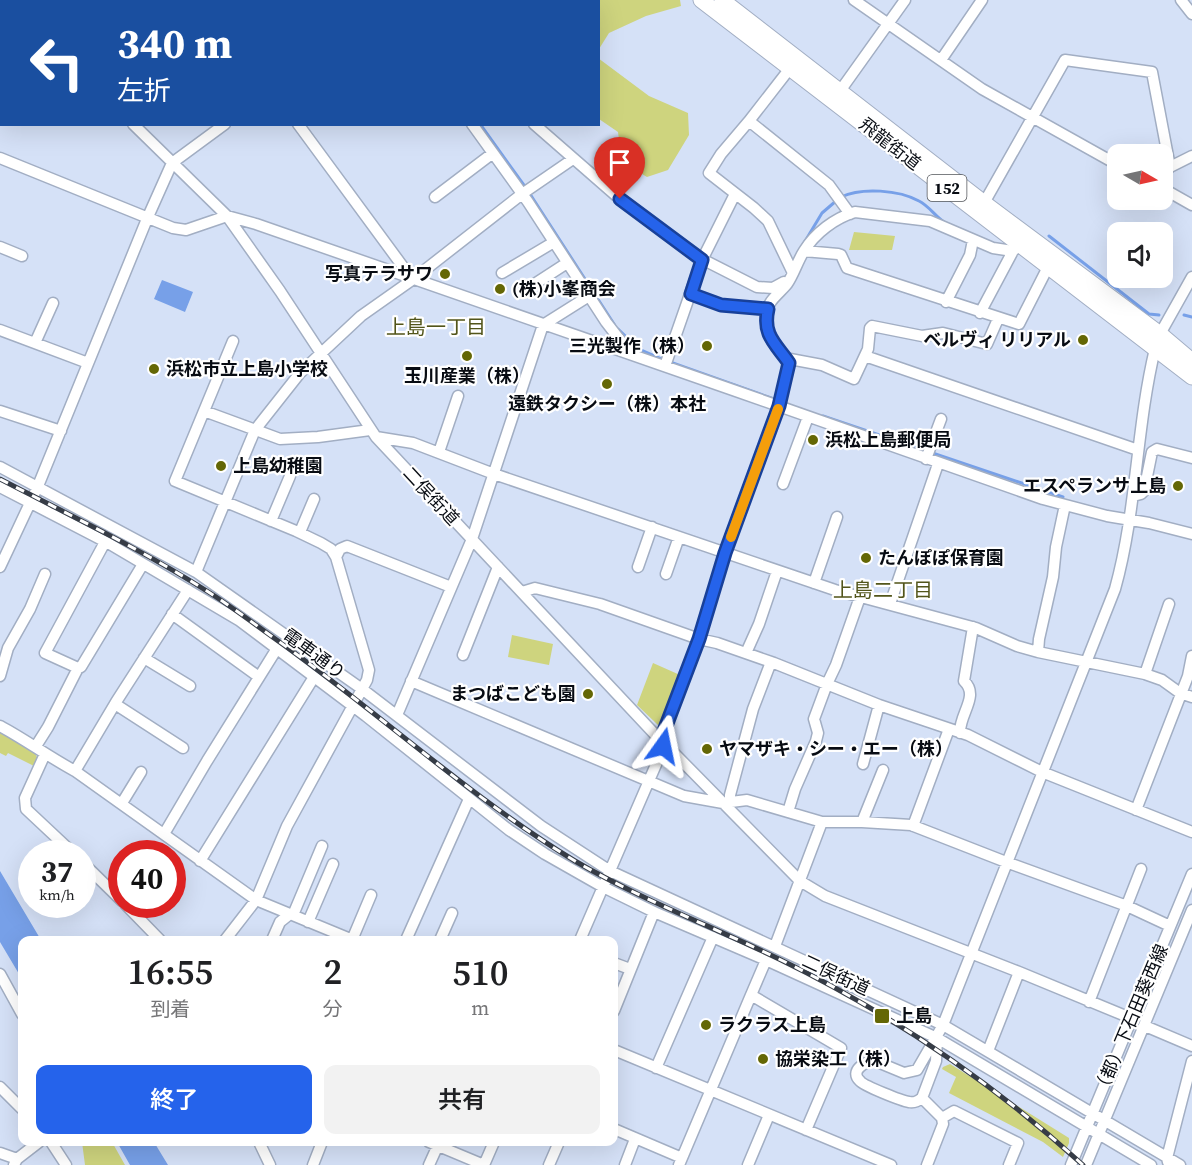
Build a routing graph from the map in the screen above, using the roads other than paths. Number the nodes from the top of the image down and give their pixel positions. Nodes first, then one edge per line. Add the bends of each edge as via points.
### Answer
1 (701, 0) edge
2 (722, 0) edge
3 (854, 0) edge
4 (905, 0) edge
5 (982, 0) edge
6 (1185, 1) edge
7 (1192, 14) edge
8 (889, 24) junction
9 (940, 60) junction
10 (791, 67) junction
11 (840, 91) junction
12 (1032, 118) junction
13 (748, 121) junction
14 (135, 126) edge
15 (222, 126) edge
16 (299, 126) edge
17 (473, 126) edge
18 (536, 126) edge
19 (1166, 144) edge
20 (493, 153) junction
21 (1192, 156) edge
22 (0, 158) edge
23 (573, 159) junction
24 (1107, 159) edge
25 (172, 164) junction
26 (1173, 166) edge
27 (526, 192) junction
28 (735, 194) junction
29 (1173, 194) edge
30 (435, 197) dead end
31 (984, 203) junction
32 (1192, 205) edge
33 (850, 214) junction
34 (227, 216) junction
35 (147, 219) junction
36 (973, 240) junction
37 (554, 242) junction
38 (0, 247) edge
39 (1016, 248) junction
40 (804, 251) junction
41 (21, 256) dead end
42 (702, 260) junction
43 (567, 263) junction
44 (1048, 267) junction
45 (502, 273) dead end
46 (792, 275) junction
47 (1192, 277) edge
48 (412, 280) junction
49 (530, 287) dead end
50 (691, 294) junction
51 (589, 296) junction
52 (946, 302) junction
53 (53, 303) dead end
54 (768, 309) junction
55 (980, 313) junction
56 (998, 319) junction
57 (543, 325) junction
58 (0, 330) edge
59 (1160, 333) junction
60 (233, 341) dead end
61 (35, 343) junction
62 (1155, 349) junction
63 (320, 352) junction
64 (631, 354) junction
65 (865, 356) junction
66 (1190, 358) edge
67 (787, 360) junction
68 (1172, 361) junction
69 (88, 363) junction
70 (666, 363) junction
71 (1192, 377) edge
72 (459, 396) dead end
73 (780, 402) junction
74 (0, 411) edge
75 (204, 411) junction
76 (808, 417) junction
77 (940, 419) dead end
78 (61, 430) junction
79 (255, 430) junction
80 (373, 434) junction
81 (1138, 450) junction
82 (439, 453) junction
83 (928, 453) junction
84 (1192, 458) edge
85 (938, 464) junction
86 (0, 467) edge
87 (494, 474) junction
88 (290, 476) dead end
89 (783, 484) dead end
90 (0, 486) edge
91 (38, 486) junction
92 (1133, 496) junction
93 (314, 499) dead end
94 (31, 502) junction
95 (225, 503) junction
96 (1065, 505) junction
97 (837, 516) dead end
98 (1130, 520) junction
99 (272, 521) junction
100 (652, 527) junction
101 (300, 532) junction
102 (1192, 534) edge
103 (679, 537) junction
104 (472, 539) junction
105 (105, 542) junction
106 (725, 553) junction
107 (336, 557) junction
108 (143, 564) junction
109 (0, 567) edge
110 (498, 567) junction
111 (638, 567) dead end
112 (777, 571) junction
113 (196, 572) junction
114 (45, 574) dead end
115 (666, 574) dead end
116 (814, 583) junction
117 (451, 587) junction
118 (188, 590) junction
119 (522, 592) junction
120 (860, 597) junction
121 (890, 604) junction
122 (1169, 604) dead end
123 (172, 614) junction
124 (972, 627) junction
125 (699, 639) junction
126 (276, 650) junction
127 (1038, 652) junction
128 (746, 653) junction
129 (463, 655) dead end
130 (1192, 656) edge
131 (144, 658) junction
132 (771, 662) junction
133 (1086, 662) junction
134 (78, 669) junction
135 (1145, 674) junction
136 (0, 676) edge
137 (259, 677) junction
138 (314, 677) junction
139 (411, 681) junction
140 (827, 684) junction
141 (190, 686) dead end
142 (362, 689) junction
143 (1180, 693) junction
144 (1192, 697) edge
145 (115, 704) junction
146 (879, 705) junction
147 (352, 706) junction
148 (397, 715) junction
149 (0, 726) edge
150 (955, 731) junction
151 (662, 743) junction
152 (36, 746) junction
153 (183, 748) dead end
154 (45, 754) junction
155 (862, 764) dead end
156 (883, 770) dead end
157 (75, 771) junction
158 (141, 772) dead end
159 (1042, 772) junction
160 (648, 781) junction
161 (469, 799) junction
162 (122, 803) junction
163 (726, 803) junction
164 (1136, 810) junction
165 (788, 812) junction
166 (822, 822) junction
167 (862, 822) junction
168 (913, 826) junction
169 (1192, 832) edge
170 (164, 834) junction
171 (59, 840) edge
172 (322, 846) dead end
173 (200, 861) junction
174 (1006, 862) junction
175 (333, 864) dead end
176 (1142, 869) dead end
177 (610, 871) junction
178 (1192, 874) edge
179 (96, 876) edge
180 (800, 881) junction
181 (108, 887) edge
182 (603, 887) junction
183 (371, 895) dead end
184 (256, 900) junction
185 (1127, 906) junction
186 (1192, 910) edge
187 (654, 912) junction
188 (452, 913) dead end
189 (291, 914) junction
190 (139, 918) edge
191 (308, 922) junction
192 (1170, 926) junction
193 (1188, 932) edge
194 (156, 936) edge
195 (228, 936) edge
196 (274, 936) edge
197 (343, 936) edge
198 (355, 936) edge
199 (408, 936) edge
200 (442, 936) edge
201 (582, 936) edge
202 (713, 937) junction
203 (775, 946) junction
204 (971, 953) junction
205 (766, 960) junction
206 (618, 964) edge
207 (630, 969) junction
208 (1019, 972) junction
209 (0, 974) edge
210 (751, 995) junction
211 (618, 1000) edge
212 (1089, 1002) junction
213 (18, 1007) edge
214 (1133, 1019) junction
215 (944, 1025) junction
216 (1145, 1026) junction
217 (937, 1038) junction
218 (1192, 1046) edge
219 (618, 1052) edge
220 (988, 1052) junction
221 (1192, 1061) edge
222 (656, 1068) junction
223 (0, 1087) edge
224 (711, 1090) junction
225 (922, 1098) junction
226 (18, 1105) edge
227 (1092, 1114) junction
228 (769, 1115) junction
229 (942, 1118) junction
230 (1105, 1121) junction
231 (1086, 1128) junction
232 (806, 1130) junction
233 (618, 1131) edge
234 (1099, 1135) junction
235 (635, 1139) junction
236 (34, 1146) edge
237 (54, 1146) edge
238 (261, 1146) edge
239 (320, 1146) edge
240 (432, 1146) edge
241 (440, 1146) edge
242 (492, 1146) edge
243 (557, 1146) edge
244 (0, 1153) edge
245 (1168, 1161) edge
246 (16, 1162) edge
247 (680, 1162) edge
248 (66, 1165) edge
249 (270, 1165) edge
250 (313, 1165) edge
251 (429, 1165) edge
252 (549, 1165) edge
253 (625, 1165) edge
254 (748, 1165) edge
255 (891, 1165) edge
256 (927, 1165) edge
257 (1009, 1165) edge
258 (1071, 1165) edge
259 (1086, 1165) edge
260 (1151, 1165) edge
261 (1180, 1165) edge

1 - 10 highway, 飛龍街道 / 152
2 - 11 highway, 飛龍街道 / 152
3 - 8 street
4 - 8 street
5 - 9 street
6 - 7 street
8 - 9 street
8 - 11 street
9 - 12 street
10 - 13 street
10 - 39 highway, 飛龍街道 / 152
11 - 31 highway, 飛龍街道 / 152
12 - 19 street via 1065,60 1152,72
12 - 24 street
12 - 31 street
13 - 28 street via 709,173
13 - 33 street via 828,185
14 - 25 street, 二俣街道
15 - 25 street
16 - 48 street
17 - 20 street
18 - 23 street
20 - 27 street
20 - 30 street
21 - 26 street
22 - 35 street
23 - 27 street
23 - 42 street
25 - 34 street, 二俣街道
25 - 35 street
27 - 37 street
27 - 48 street
28 - 42 street
28 - 46 street via 768,221
29 - 32 street
31 - 59 highway, 飛龍街道 / 152
33 - 36 street via 930,221
33 - 40 street via 816,235
34 - 35 street via 186,230
34 - 48 street
34 - 63 street, 二俣街道
35 - 69 street
36 - 39 street via 993,248
36 - 52 street via 970,255
37 - 43 street
37 - 45 street
38 - 41 street
39 - 44 highway, 飛龍街道 / 152
39 - 55 street
40 - 46 street
40 - 52 street via 841,255 847,268
42 - 46 street via 757,287 772,288
42 - 50 street
43 - 49 street
43 - 51 street
44 - 56 street via 1019,324
44 - 62 highway, 飛龍街道 / 152
46 - 54 street
47 - 59 street
48 - 57 street
48 - 63 street via 361,316
50 - 54 street via 721,305
50 - 70 street
51 - 57 street
51 - 64 street
52 - 55 street
53 - 61 street
54 - 67 street via 769,336
55 - 56 street
56 - 65 street via 987,344 944,333 922,336 872,326
57 - 64 street
57 - 87 street
58 - 61 street
59 - 62 street
59 - 66 highway, 飛龍街道 / 152
60 - 75 street
61 - 69 street
62 - 68 highway, 飛龍街道 / 152
62 - 81 street
63 - 79 street
63 - 80 street, 二俣街道
64 - 70 street
65 - 67 street via 854,379 822,365
65 - 81 street
66 - 68 street
67 - 73 street
68 - 71 highway, 飛龍街道 / 152
69 - 78 street
70 - 73 street
72 - 82 street
73 - 76 street
73 - 106 street
74 - 78 street
75 - 79 street
75 - 95 street via 174,481
76 - 83 street
76 - 89 street
77 - 83 street
78 - 91 street
79 - 80 street via 280,439
79 - 95 street
80 - 82 street
80 - 104 street, 二俣街道
81 - 92 street
82 - 87 street
83 - 85 street
84 - 92 street via 1157,449 1152,452 1143,493
85 - 96 street
85 - 121 street
86 - 91 street, 電車通り
87 - 100 street
87 - 104 street
88 - 99 street
90 - 94 street, 電車通り
91 - 94 street
91 - 113 street, 電車通り
92 - 98 street
93 - 101 street
94 - 105 street, 電車通り
94 - 109 street
95 - 99 street
95 - 113 street
96 - 98 street
96 - 127 street
97 - 116 street
98 - 102 street
98 - 133 street via 1115,589
99 - 101 street
100 - 103 street
100 - 111 street
101 - 107 street via 331,549
103 - 106 street
103 - 115 street
104 - 110 street, 二俣街道
104 - 117 street
105 - 108 street, 電車通り
105 - 134 street via 45,653
106 - 112 street
106 - 125 street
107 - 117 street via 347,546
107 - 142 street via 369,670
108 - 118 street, 電車通り
108 - 134 street
110 - 119 street, 二俣街道
110 - 129 street
112 - 116 street
112 - 128 street
113 - 142 street, 電車通り
114 - 136 street via 8,648
116 - 120 street
117 - 139 street
118 - 123 street
118 - 126 street, 電車通り via 240,621
119 - 125 street via 535,588 580,598
119 - 151 street, 二俣街道
120 - 121 street
120 - 140 street
121 - 124 street
122 - 135 street
123 - 131 street
123 - 137 street
124 - 127 street
124 - 150 street via 964,681 971,698
125 - 128 street
125 - 151 street
126 - 137 street
126 - 138 street, 電車通り
127 - 133 street
128 - 132 street
130 - 143 street
131 - 141 street
131 - 145 street
132 - 140 street
132 - 163 street
133 - 135 street
133 - 159 street
134 - 152 street
135 - 143 street
137 - 170 street
138 - 147 street, 電車通り
138 - 173 street
139 - 148 street
139 - 160 street
140 - 146 street
140 - 165 street via 814,719 816,741
142 - 147 street
142 - 148 street, 電車通り
143 - 144 street
143 - 164 street
145 - 153 street
145 - 157 street
146 - 150 street
146 - 155 street
147 - 161 street, 電車通り
147 - 184 street via 287,825
148 - 177 street, 電車通り via 541,826
149 - 152 street
150 - 159 street
150 - 168 street
151 - 160 street
151 - 163 street, 二俣街道
152 - 154 street
154 - 157 street
154 - 171 street via 25,798 26,809
156 - 167 street
157 - 162 street
158 - 162 street
159 - 164 street
159 - 174 street
160 - 163 street via 684,796
160 - 177 street
161 - 182 street, 電車通り via 545,854
161 - 199 street
162 - 170 street
163 - 165 street via 747,800
163 - 180 street, 二俣街道
164 - 169 street
165 - 166 street
166 - 167 street
166 - 180 street
167 - 168 street
168 - 174 street
170 - 173 street
172 - 189 street
173 - 184 street
174 - 185 street
174 - 204 street
175 - 191 street
176 - 185 street
177 - 182 street
177 - 203 street, 二俣街道
178 - 192 street, （都）下石田葵西線
179 - 181 street
180 - 203 street
180 - 204 street, 二俣街道 via 825,896
182 - 187 street, 二俣街道
182 - 201 street
183 - 198 street
184 - 189 street
184 - 195 street
185 - 192 street
185 - 212 street
186 - 193 street, （都）下石田葵西線
187 - 202 street, 二俣街道
187 - 207 street
188 - 200 street
189 - 191 street
189 - 196 street via 280,922
190 - 194 street
191 - 197 street
192 - 214 street, （都）下石田葵西線
193 - 216 street, （都）下石田葵西線
202 - 205 street, 二俣街道
202 - 222 street
203 - 215 street, 二俣街道
204 - 208 street, 二俣街道
204 - 215 street
205 - 210 street
205 - 217 street, 二俣街道
206 - 207 street
207 - 211 street
208 - 212 street, 二俣街道
208 - 220 street
209 - 213 street
210 - 224 street
210 - 232 street via 841,1048
212 - 214 street, 二俣街道
214 - 227 street, （都）下石田葵西線
215 - 217 street
215 - 220 street, 二俣街道
216 - 218 street
216 - 230 street, （都）下石田葵西線
217 - 225 street via 936,1062
217 - 225 street via 914,1072 904,1073 870,1061 859,1066 857,1072 863,1084 900,1100 911,1103
217 - 231 street, 二俣街道
219 - 222 street
220 - 227 street, 二俣街道
221 - 245 street
222 - 224 street
223 - 226 street
224 - 228 street
224 - 247 street
225 - 229 street
227 - 230 street, 二俣街道
227 - 231 street, （都）下石田葵西線
228 - 232 street
228 - 254 street
229 - 256 street via 942,1129
229 - 257 street via 954,1111 1018,1143
230 - 234 street, （都）下石田葵西線
230 - 245 street, 二俣街道
231 - 234 street, 二俣街道
231 - 258 street
232 - 255 street
233 - 235 street
234 - 259 street
234 - 260 street, 二俣街道
235 - 247 street
235 - 253 street
236 - 246 street
237 - 248 street
238 - 249 street
239 - 250 street
240 - 251 street
241 - 242 street via 484,1165
243 - 252 street
244 - 246 street
245 - 261 street, 二俣街道

